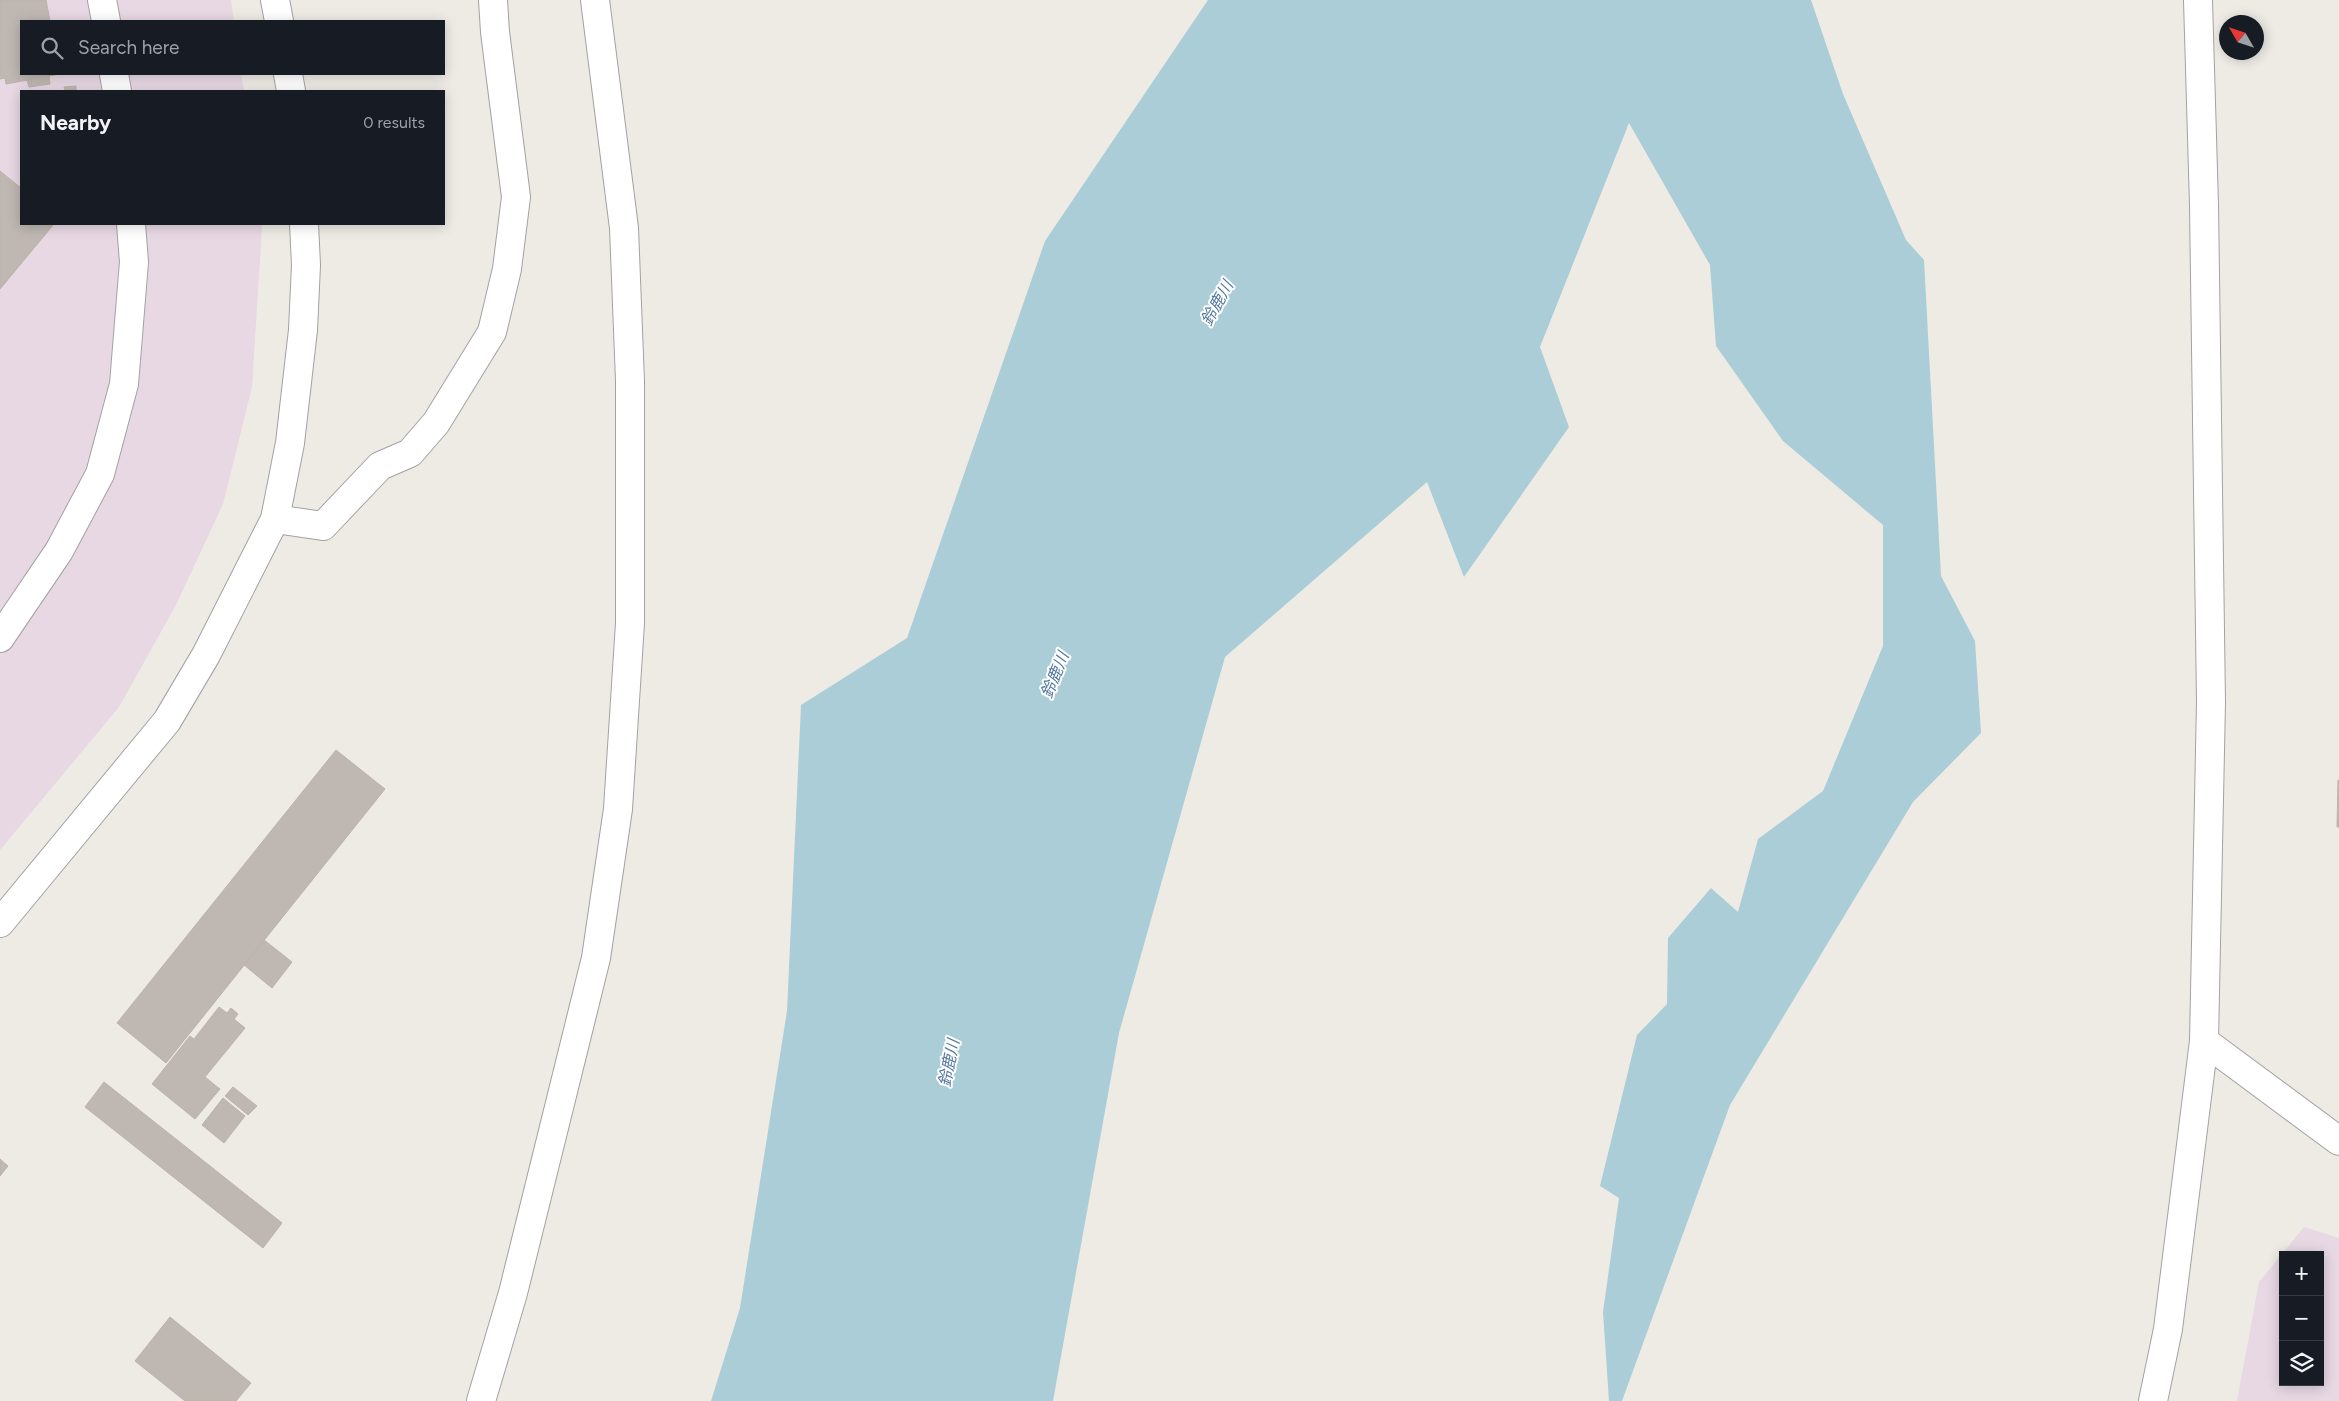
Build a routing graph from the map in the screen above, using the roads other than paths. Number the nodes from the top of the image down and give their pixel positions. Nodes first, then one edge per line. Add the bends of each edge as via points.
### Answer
1 (102, 0) edge
2 (275, 0) edge
3 (492, 0) edge
4 (595, 0) edge
5 (2198, 0) edge
6 (106, 20) edge
7 (279, 20) edge
8 (114, 75) edge
9 (288, 75) edge
10 (117, 90) edge
11 (291, 90) edge
12 (132, 225) edge
13 (304, 225) edge
14 (275, 519) junction
15 (0, 638) edge
16 (0, 923) edge
17 (2204, 1041) junction
18 (2339, 1140) edge
19 (481, 1401) edge
20 (2153, 1401) edge

1 - 6 street
2 - 7 street
3 - 14 street via 516,197 507,269 492,332 436,423 410,453 380,466 323,526
4 - 19 street via 624,228 629,371 630,623 618,809 596,958 513,1293
5 - 17 street via 2211,702
8 - 10 street
9 - 11 street
12 - 15 street via 134,262 124,384 100,474 59,551
13 - 14 street via 303,330 290,443
14 - 16 street via 206,655 167,721
17 - 18 street
17 - 20 street via 2168,1329

